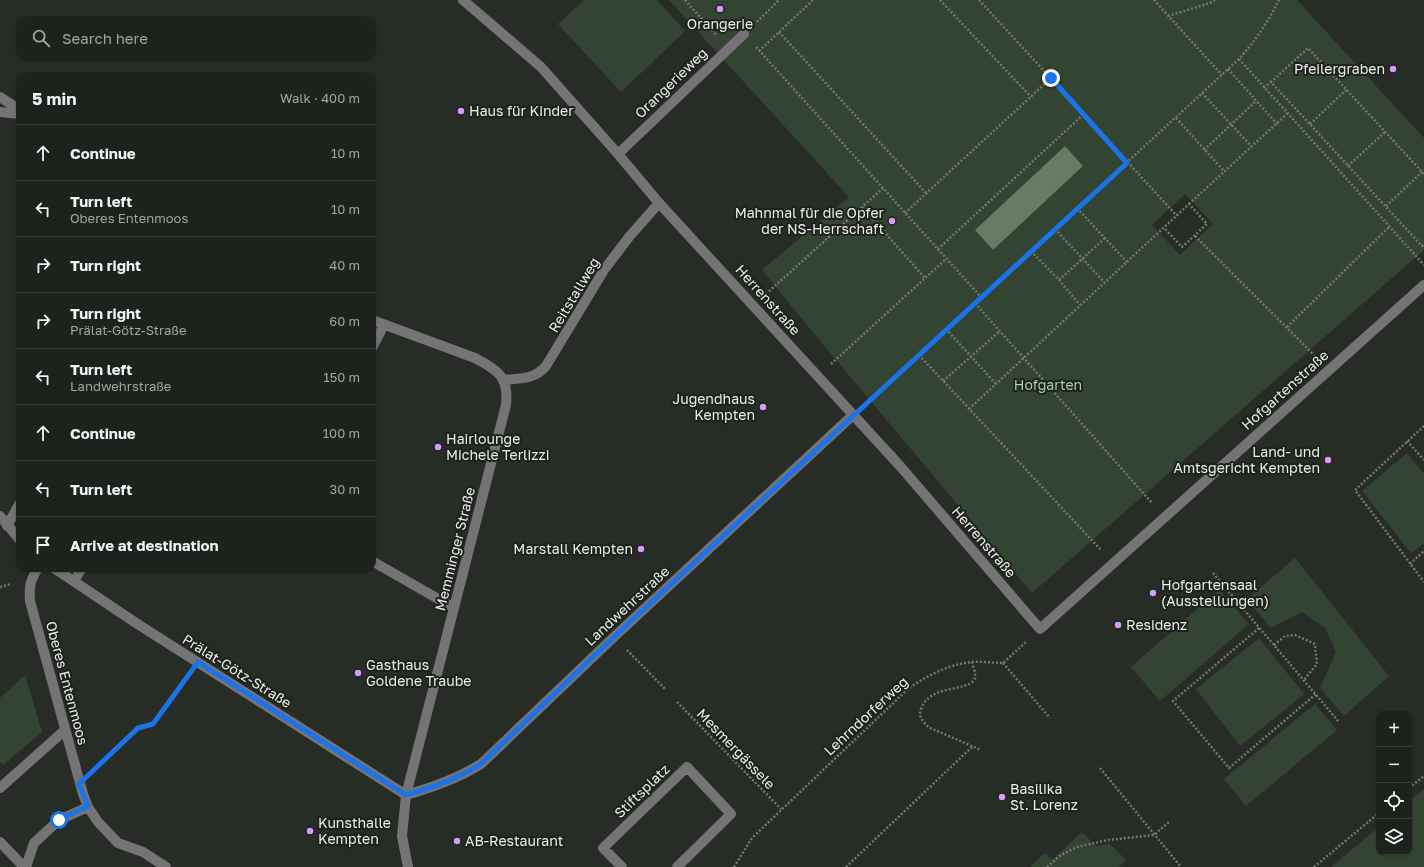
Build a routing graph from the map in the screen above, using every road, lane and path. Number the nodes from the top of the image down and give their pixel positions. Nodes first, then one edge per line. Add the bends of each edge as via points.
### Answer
1 (463, 0) edge
2 (685, 0) edge
3 (779, 0) edge
4 (813, 0) edge
5 (940, 0) edge
6 (979, 0) edge
7 (1154, 0) edge
8 (1214, 0) edge
9 (1279, 0) edge
10 (1168, 16) junction
11 (779, 32) junction
12 (744, 34) junction
13 (728, 48) junction
14 (759, 51) junction
15 (1239, 59) junction
16 (1228, 70) junction
17 (1222, 75) junction
18 (1051, 78) junction
19 (1271, 82) junction
20 (1264, 88) junction
21 (1346, 90) junction
22 (1202, 93) junction
23 (0, 97) edge
24 (1031, 97) junction
25 (1256, 101) junction
26 (16, 107) edge
27 (0, 112) edge
28 (16, 114) edge
29 (1084, 114) junction
30 (1288, 114) junction
31 (1176, 118) junction
32 (1231, 123) junction
33 (1277, 124) junction
34 (1310, 124) junction
35 (1385, 132) junction
36 (1252, 147) junction
37 (1204, 150) junction
38 (618, 154) junction
39 (1127, 163) junction
40 (1348, 166) junction
41 (1225, 172) junction
42 (1423, 173) edge
43 (883, 188) junction
44 (926, 193) junction
45 (659, 203) junction
46 (1189, 204) junction
47 (1386, 206) junction
48 (862, 207) junction
49 (1077, 208) junction
50 (905, 213) junction
51 (1177, 216) junction
52 (1388, 227) junction
53 (1164, 228) junction
54 (1055, 229) junction
55 (1195, 236) junction
56 (1105, 238) junction
57 (1424, 244) edge
58 (938, 250) junction
59 (1031, 251) junction
60 (1082, 258) junction
61 (946, 259) junction
62 (1127, 262) junction
63 (1424, 265) edge
64 (925, 278) junction
65 (1059, 280) junction
66 (1105, 283) junction
67 (1424, 285) edge
68 (981, 297) junction
69 (975, 303) junction
70 (754, 305) junction
71 (1080, 305) junction
72 (376, 322) edge
73 (384, 325) junction
74 (1287, 327) junction
75 (946, 329) junction
76 (1000, 331) junction
77 (376, 340) edge
78 (919, 354) junction
79 (970, 356) junction
80 (1024, 358) junction
81 (1329, 370) junction
82 (818, 376) junction
83 (503, 380) junction
84 (944, 381) junction
85 (996, 384) junction
86 (969, 409) junction
87 (853, 415) junction
88 (1424, 426) edge
89 (1407, 441) junction
90 (1424, 460) edge
91 (16, 510) edge
92 (0, 516) edge
93 (1165, 517) junction
94 (7, 526) junction
95 (16, 536) edge
96 (1424, 551) edge
97 (376, 563) edge
98 (1113, 564) junction
99 (1410, 564) junction
100 (36, 572) edge
101 (60, 572) edge
102 (80, 572) edge
103 (1213, 573) dead end
104 (74, 581) junction
105 (1424, 582) edge
106 (454, 608) junction
107 (1259, 628) junction
108 (1040, 629) junction
109 (615, 636) junction
110 (1274, 645) junction
111 (198, 662) junction
112 (972, 662) junction
113 (1003, 663) junction
114 (1304, 680) junction
115 (666, 690) dead end
116 (1316, 694) junction
117 (678, 702) dead end
118 (1050, 718) dead end
119 (1339, 722) dead end
120 (65, 730) junction
121 (973, 746) junction
122 (981, 750) dead end
123 (1100, 768) dead end
124 (1424, 776) edge
125 (79, 784) junction
126 (1412, 786) edge
127 (0, 788) edge
128 (406, 795) junction
129 (88, 806) junction
130 (780, 809) junction
131 (1376, 815) edge
132 (1169, 822) dead end
133 (1154, 835) junction
134 (0, 842) edge
135 (25, 867) edge
136 (166, 867) edge
137 (408, 867) edge
138 (622, 867) edge
139 (677, 867) edge
140 (734, 867) edge
141 (846, 867) edge
142 (1047, 867) edge
143 (1180, 867) edge
144 (1314, 867) edge

1 - 38 street, Herrenstraße via 541,67
2 - 13 path
3 - 12 path
4 - 11 path
5 - 24 path
6 - 18 path
7 - 10 path
8 - 10 path
9 - 15 path via 1256,39
10 - 17 path
11 - 14 path
11 - 44 path
12 - 13 street, Orangerieweg
12 - 14 path
13 - 38 street, Orangerieweg
14 - 43 path
15 - 16 path
15 - 20 path
16 - 17 path
16 - 25 path
17 - 22 path
18 - 24 path
18 - 29 path
19 - 20 path
19 - 21 path via 1308,48
19 - 34 path
20 - 30 path
21 - 34 path
21 - 35 path
22 - 31 path
22 - 32 path
23 - 26 street
24 - 44 path
25 - 32 path
25 - 33 path
27 - 28 street
29 - 39 path
29 - 58 path
30 - 33 path
30 - 52 path
31 - 37 path
31 - 39 path
32 - 36 path
32 - 37 path
33 - 36 path
34 - 40 path
35 - 40 path
35 - 42 path
36 - 41 path
37 - 41 path
38 - 45 street, Herrenstraße
39 - 49 path
39 - 51 path
40 - 47 path
41 - 46 path
42 - 47 path
43 - 48 path
43 - 50 path
44 - 50 path
45 - 70 street, Herrenstraße
45 - 83 street, Reitstallweg via 604,270 540,373 531,377
46 - 51 path
46 - 55 path via 1207,224
47 - 57 path via 1422,246
48 - 64 path
48 - 70 path
49 - 54 path
49 - 56 path
50 - 58 path
51 - 53 path
52 - 63 path
52 - 74 path
53 - 55 path via 1182,248
53 - 62 path
54 - 59 path
54 - 60 path
55 - 74 path
56 - 60 path
56 - 62 path
58 - 61 path
59 - 65 path
59 - 68 path
60 - 65 path
60 - 66 path
61 - 64 path
61 - 68 path
62 - 66 path
64 - 82 path
65 - 71 path
66 - 71 path
67 - 81 street, Hofgartenstraße
68 - 69 path
69 - 75 path
69 - 76 path
70 - 82 street, Herrenstraße
71 - 80 path
72 - 73 street
73 - 77 street
73 - 83 street via 475,358 491,366
74 - 81 path
75 - 78 path
75 - 79 path
76 - 79 path
76 - 80 path
78 - 84 path
78 - 87 path
79 - 84 path
79 - 85 path
80 - 85 path
80 - 93 path
81 - 93 street, Hofgartenstraße
82 - 87 street, Herrenstraße
83 - 106 street, Memminger Straße via 507,396 506,405
84 - 86 path
85 - 86 path
86 - 98 path
87 - 108 street, Herrenstraße
87 - 109 street, Landwehrstraße
88 - 89 path
89 - 90 path
89 - 99 path via 1354,490
91 - 94 street
92 - 94 street
93 - 98 street, Hofgartenstraße
94 - 95 street
96 - 99 path
97 - 106 street
98 - 108 street, Hofgartenstraße
99 - 105 path
100 - 120 street, Oberes Entenmoos via 29,590 30,602
101 - 104 street, Prälat-Götz-Straße
102 - 104 street
103 - 107 path
104 - 111 street, Prälat-Götz-Straße
106 - 128 street, Memminger Straße
107 - 110 path
107 - 116 path via 1173,701 1229,768
108 - 113 path
109 - 115 path
109 - 128 street, Landwehrstraße via 481,764 450,781
110 - 114 path
110 - 114 path via 1285,636 1295,635 1316,644 1317,664
111 - 125 path via 153,724 138,728
111 - 128 street, Prälat-Götz-Straße
112 - 113 path, Lehrndorferweg
112 - 121 path via 974,680 935,693 922,706 920,714 928,727
112 - 130 path, Lehrndorferweg via 926,677 909,688
113 - 118 path
114 - 116 path
116 - 119 path
117 - 130 path, Mesmergässele
120 - 125 street, Oberes Entenmoos
120 - 127 street
121 - 122 path
121 - 141 path
123 - 133 path
124 - 126 path
125 - 129 street, Oberes Entenmoos
128 - 137 street, Memminger Straße via 402,836
129 - 135 street via 59,820 34,843
129 - 136 street, Oberes Entenmoos via 98,822 118,843 144,852
130 - 140 path, Lehrndorferweg via 752,838
131 - 144 path
132 - 133 path
133 - 142 path via 1086,844 1061,855
133 - 143 path
134 - 135 street
138 - 139 street, Stiftsplatz via 604,848 687,767 731,814

